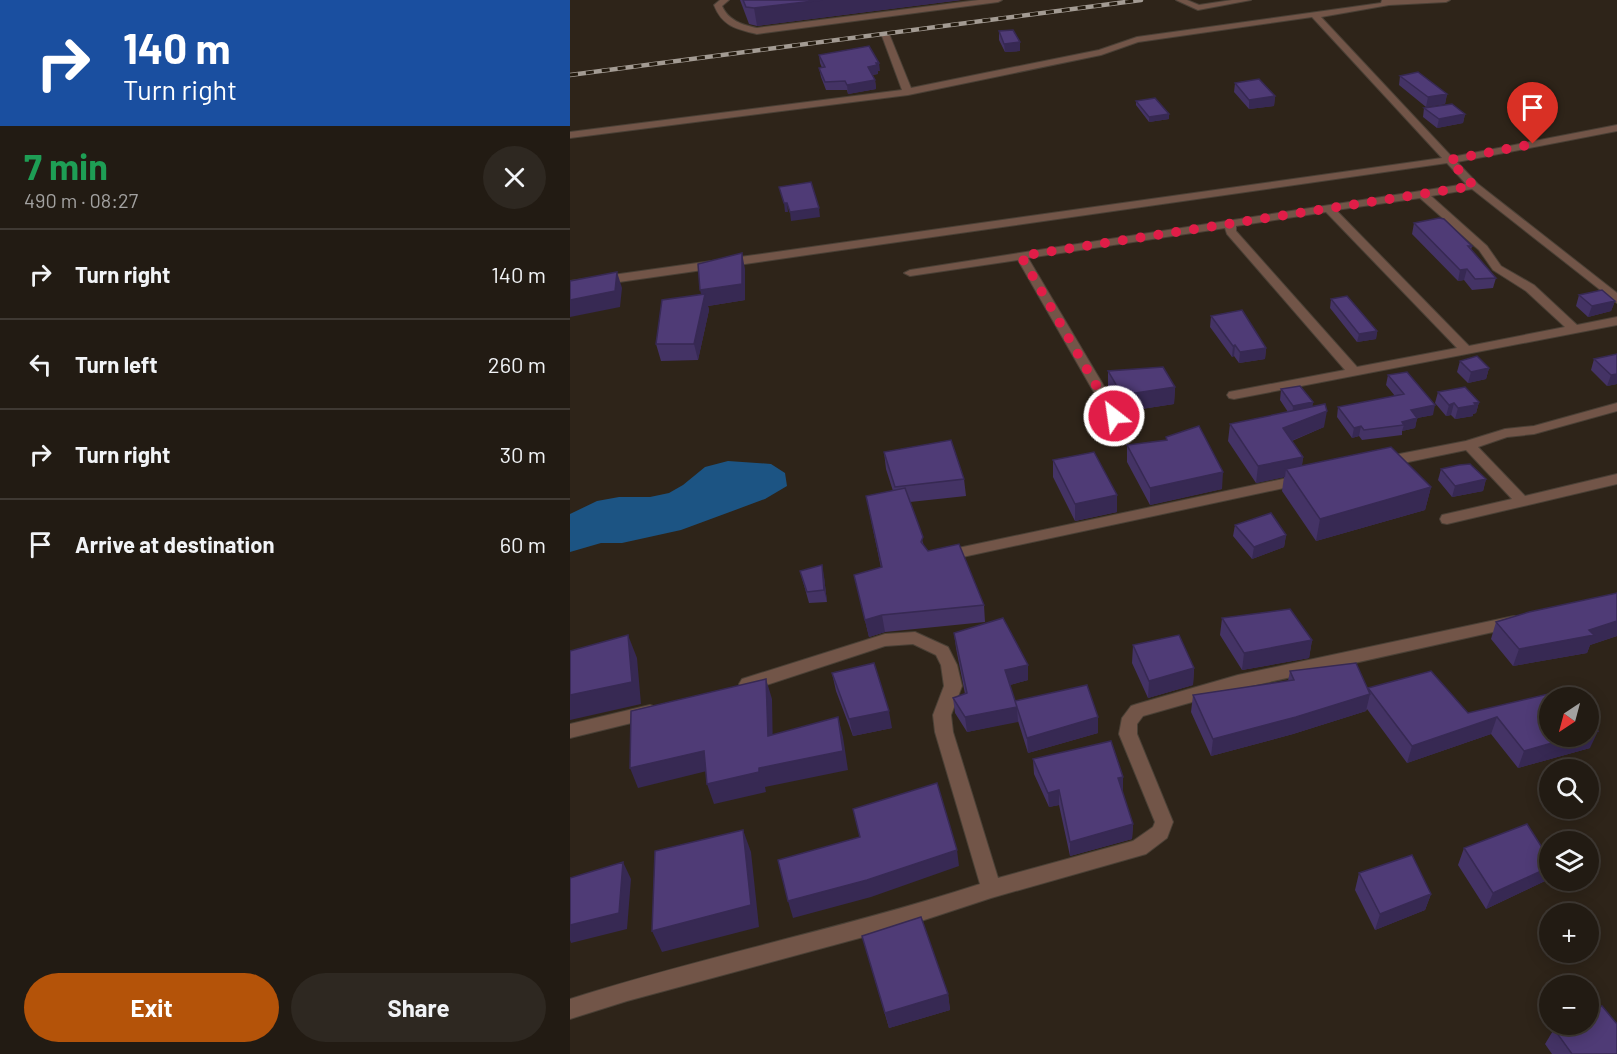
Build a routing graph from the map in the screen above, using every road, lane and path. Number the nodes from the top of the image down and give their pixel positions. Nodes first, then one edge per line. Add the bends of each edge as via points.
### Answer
1 (725, 0) edge
2 (998, 0) edge
3 (1180, 0) edge
4 (1247, 0) edge
5 (1409, 0) edge
6 (1446, 0) edge
7 (1421, 1) edge
8 (1386, 2) edge
9 (1327, 12) junction
10 (886, 36) dead end
11 (908, 92) junction
12 (1617, 128) edge
13 (570, 135) edge
14 (1449, 160) junction
15 (1474, 186) junction
16 (1421, 193) junction
17 (1328, 208) junction
18 (1230, 224) junction
19 (1021, 256) junction
20 (910, 273) dead end
21 (570, 285) edge
22 (1617, 299) edge
23 (1617, 321) edge
24 (1574, 328) junction
25 (1467, 351) junction
26 (1354, 372) junction
27 (1234, 394) dead end
28 (1617, 408) edge
29 (1114, 416) dead end
30 (1469, 445) junction
31 (1371, 465) edge
32 (1313, 477) edge
33 (1617, 479) edge
34 (1522, 501) junction
35 (1447, 519) dead end
36 (933, 558) edge
37 (1537, 617) edge
38 (731, 689) edge
39 (666, 708) edge
40 (570, 731) edge
41 (991, 889) junction
42 (570, 1009) edge

1 - 2 street via 718,5 723,17 757,31
3 - 4 street via 1198,8
5 - 7 street
6 - 7 street
7 - 8 street
8 - 9 street
9 - 11 street via 1137,40 1101,52
9 - 14 street via 1316,16
10 - 11 street
11 - 13 street
12 - 14 street
14 - 15 street
14 - 21 street
15 - 16 street
15 - 22 street
16 - 17 street
16 - 24 street via 1483,248 1497,268 1530,288
17 - 18 street
17 - 25 street
18 - 19 street
18 - 26 street via 1231,231
19 - 20 street
19 - 29 street
23 - 24 street
24 - 25 street
25 - 26 street
26 - 27 street
28 - 30 street
30 - 31 street
30 - 34 street
32 - 36 street
33 - 34 street
34 - 35 street
37 - 41 street via 1238,682 1137,711 1128,723 1128,734 1163,814 1161,832 1139,848
38 - 41 street via 885,640 915,638 942,651 953,686 942,715 944,732
39 - 40 street
41 - 42 street via 915,914

